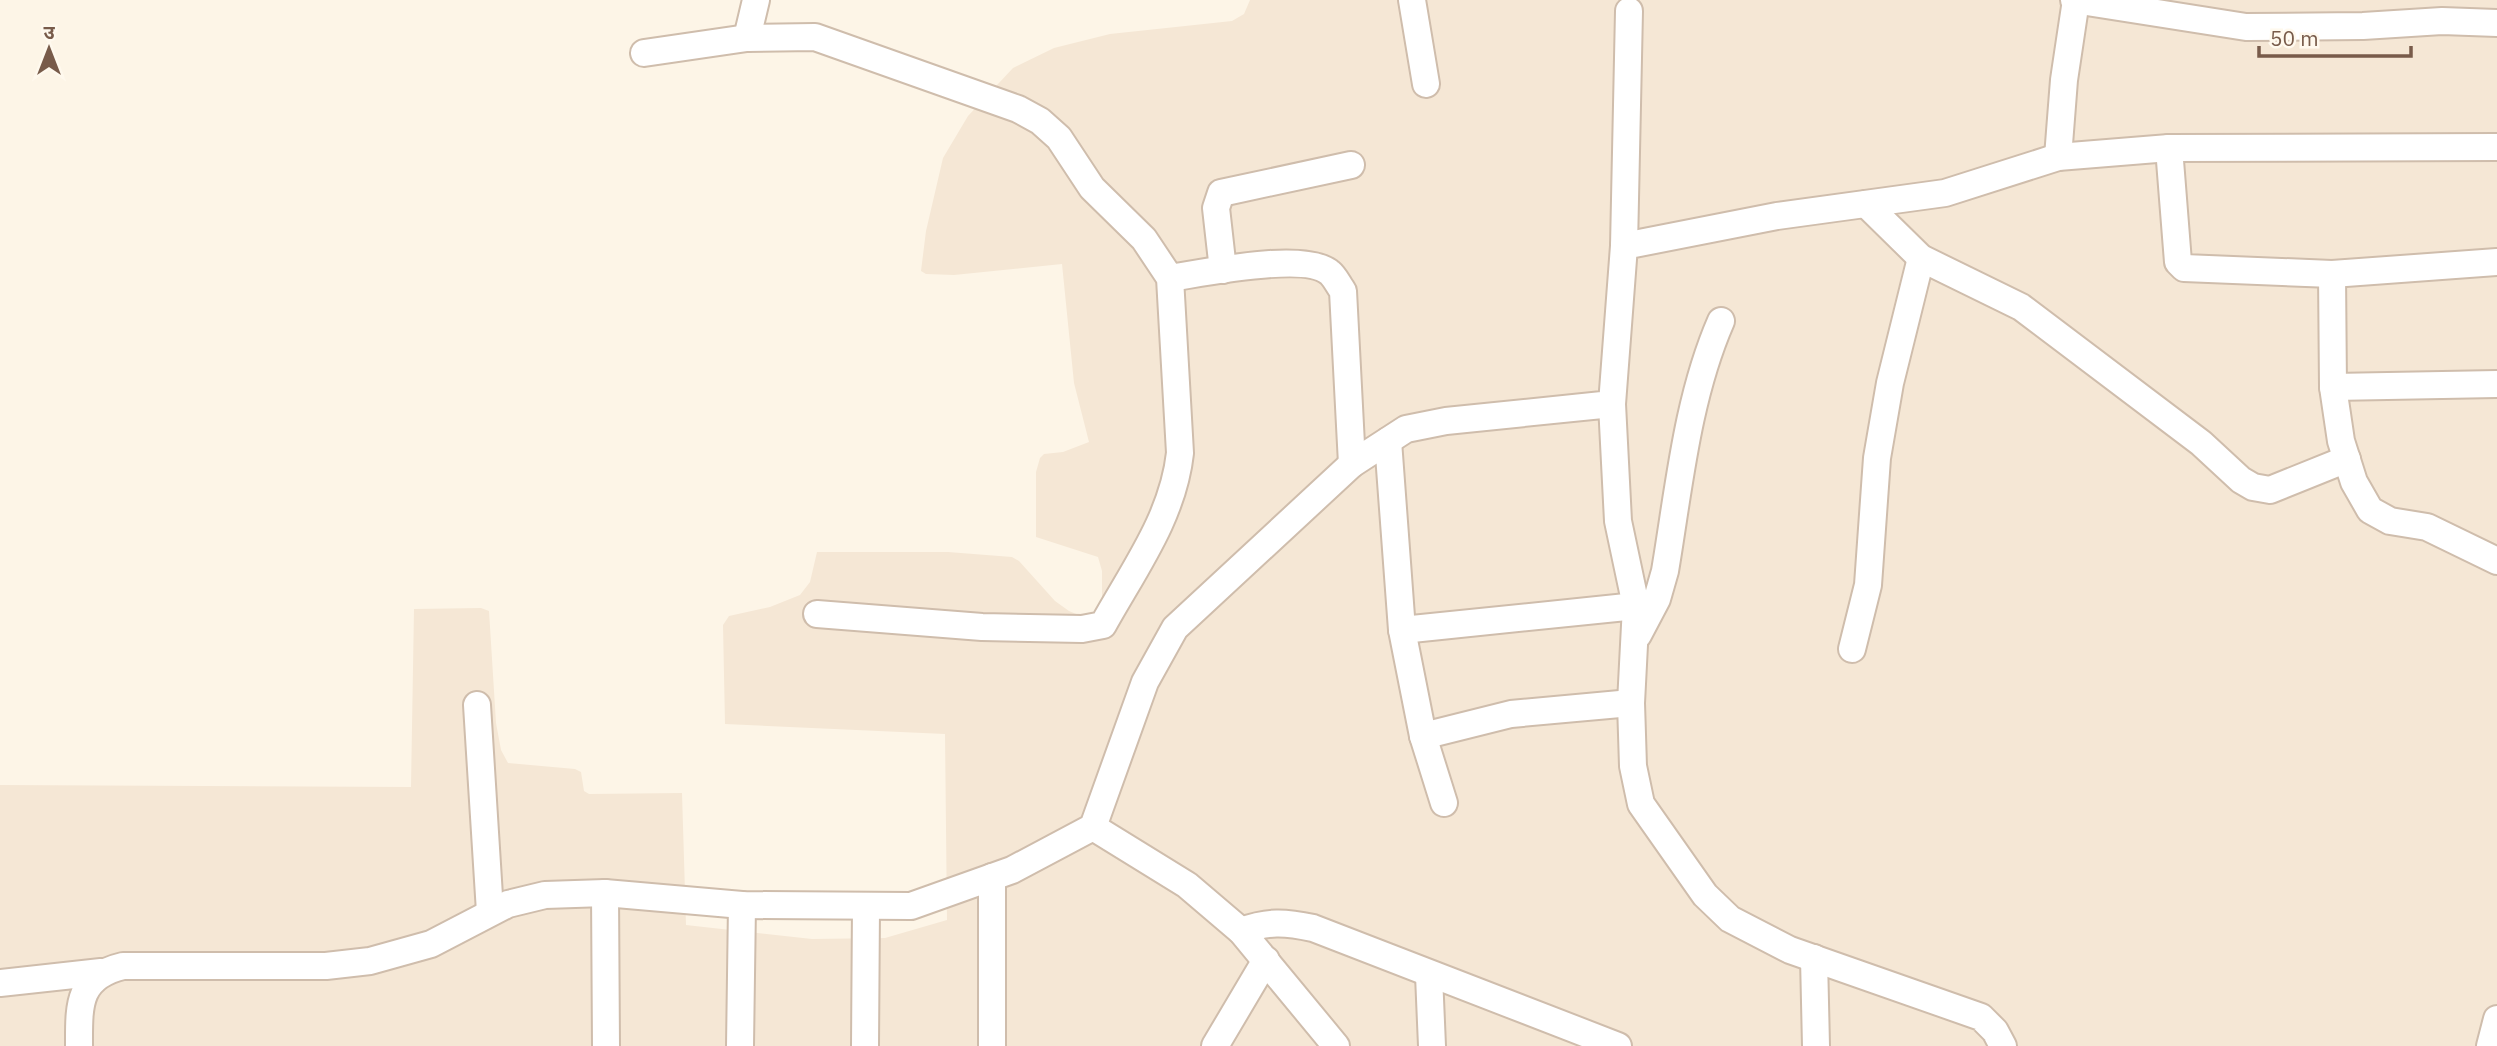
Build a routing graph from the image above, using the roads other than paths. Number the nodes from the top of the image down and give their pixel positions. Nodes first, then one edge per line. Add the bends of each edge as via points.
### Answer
1 (756, 0) edge
2 (1412, 0) edge
3 (2075, 0) edge
4 (1629, 10) dead end
5 (2497, 23) edge
6 (747, 38) junction
7 (644, 53) dead end
8 (1426, 85) dead end
9 (2497, 147) edge
10 (2169, 148) junction
11 (2058, 157) junction
12 (1351, 165) dead end
13 (1866, 204) junction
14 (1623, 246) junction
15 (1921, 258) junction
16 (2497, 262) edge
17 (1223, 271) junction
18 (2332, 274) junction
19 (1170, 278) junction
20 (1721, 321) dead end
21 (2497, 384) edge
22 (2333, 387) junction
23 (1612, 404) junction
24 (1388, 441) junction
25 (2347, 459) junction
26 (1352, 464) junction
27 (2497, 561) edge
28 (1636, 606) junction
29 (817, 614) dead end
30 (1402, 630) junction
31 (1634, 643) junction
32 (1853, 649) dead end
33 (1631, 703) junction
34 (477, 705) dead end
35 (1423, 736) junction
36 (1444, 803) dead end
37 (1093, 827) junction
38 (992, 877) junction
39 (606, 893) junction
40 (741, 905) junction
41 (866, 907) junction
42 (490, 912) junction
43 (1241, 931) junction
44 (1814, 958) junction
45 (1266, 960) junction
46 (101, 972) junction
47 (1429, 975) junction
48 (0, 983) edge
49 (2497, 1019) edge
50 (1613, 1045) edge
51 (79, 1046) edge
52 (606, 1046) edge
53 (740, 1046) edge
54 (865, 1046) edge
55 (992, 1046) edge
56 (1215, 1046) edge
57 (1336, 1046) edge
58 (1432, 1046) edge
59 (1816, 1046) edge
60 (2003, 1046) edge
61 (2490, 1046) edge

1 - 6 street
2 - 8 street
3 - 5 street via 2246,27
3 - 11 street
4 - 14 street
6 - 7 street
6 - 19 street via 815,37 1040,121 1059,138 1092,188 1144,239
9 - 10 street
10 - 11 street
10 - 18 street via 2178,262 2183,268
11 - 13 street via 1945,192
12 - 17 street via 1221,192 1216,208
13 - 14 street
13 - 15 street
14 - 23 street
15 - 25 street via 2021,307 2253,486 2270,490
15 - 32 street via 1890,383 1877,458 1868,585
16 - 18 street
17 - 19 street
17 - 26 street via 1283,262 1312,265 1330,272 1343,291
18 - 22 street
19 - 29 street via 1180,453 1177,482 1166,514 1103,625 1082,629 982,626
20 - 31 street via 1706,354 1697,392 1665,571 1657,599
21 - 22 street
22 - 25 street
23 - 24 street via 1446,421 1406,429
23 - 28 street via 1618,521
24 - 26 street
24 - 30 street
25 - 27 street via 2370,510 2390,521 2427,527
26 - 37 street via 1175,628 1145,682
28 - 30 street
28 - 31 street
30 - 35 street
31 - 33 street
33 - 35 street via 1511,714
33 - 44 street via 1633,766 1640,804 1664,841 1705,895 1730,919
34 - 42 street
35 - 36 street
37 - 38 street
37 - 43 street via 1187,885
38 - 41 street via 911,906
38 - 55 street
39 - 40 street
39 - 42 street via 545,895
39 - 52 street
40 - 41 street
40 - 53 street
41 - 54 street
42 - 46 street via 431,944 370,961 326,967 123,967
43 - 45 street
43 - 47 street via 1264,922 1313,928
44 - 59 street
44 - 60 street via 1981,1017
45 - 56 street
45 - 57 street
46 - 48 street
46 - 51 street via 85,991 79,1009
47 - 50 street
47 - 58 street
49 - 61 street

